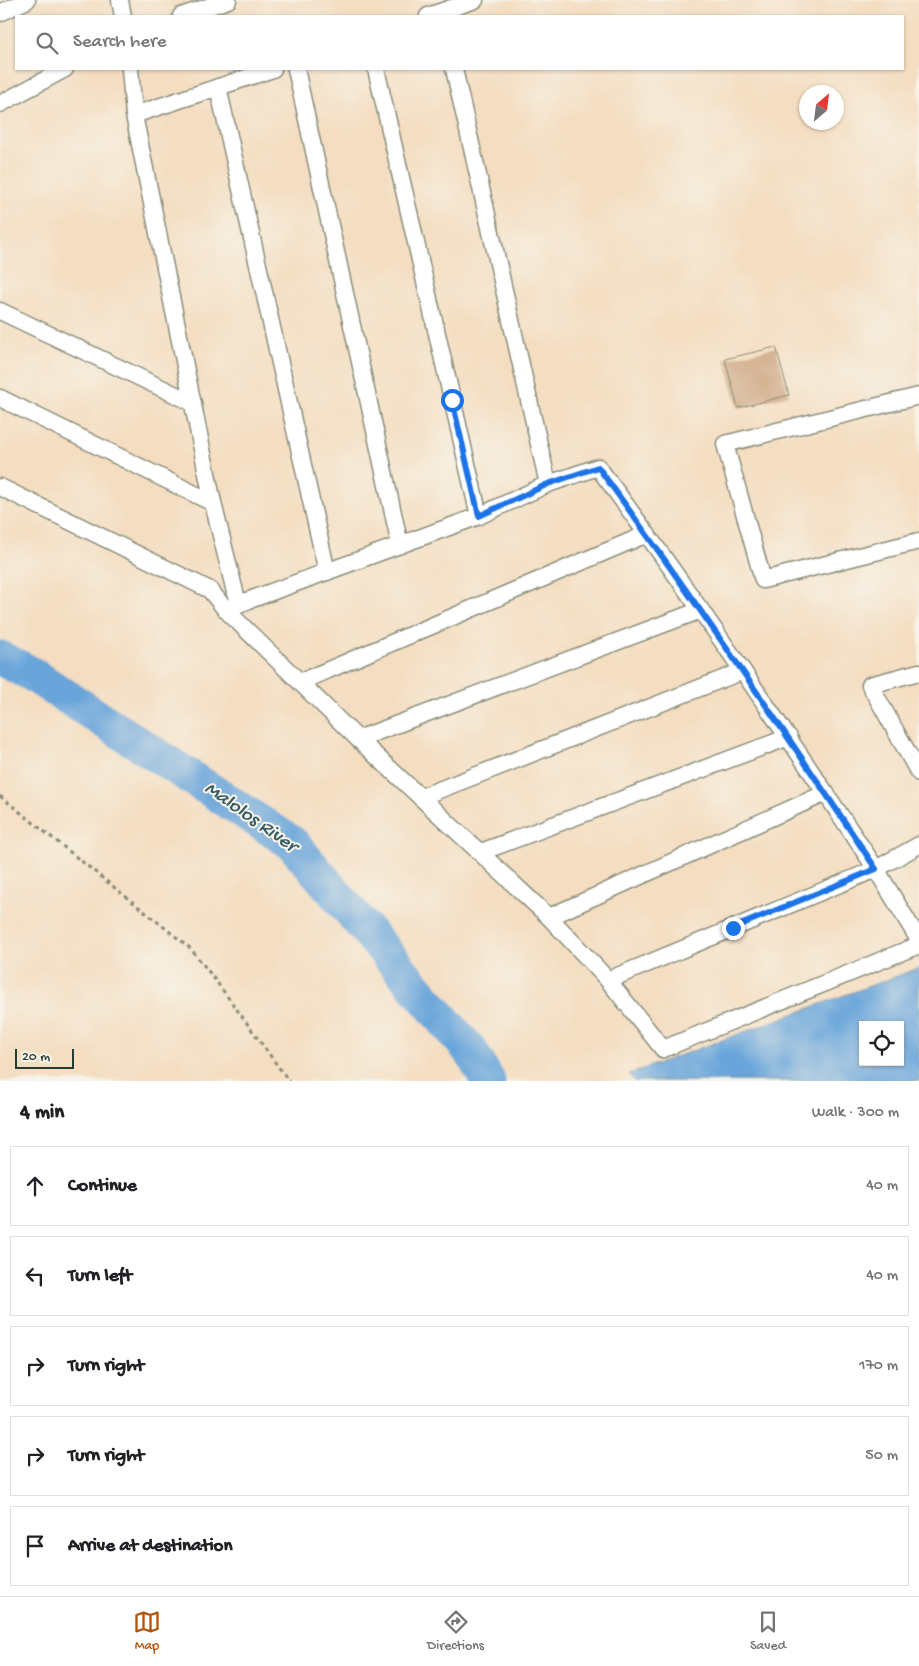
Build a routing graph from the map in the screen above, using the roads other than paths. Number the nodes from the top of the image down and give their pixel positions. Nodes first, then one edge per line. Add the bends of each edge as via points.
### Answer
1 (27, 0) edge
2 (120, 0) edge
3 (228, 0) edge
4 (475, 0) edge
5 (0, 13) edge
6 (123, 15) edge
7 (184, 15) edge
8 (437, 15) edge
9 (63, 70) edge
10 (130, 70) edge
11 (270, 70) edge
12 (296, 70) edge
13 (376, 70) edge
14 (454, 70) edge
15 (218, 87) junction
16 (0, 104) edge
17 (134, 115) junction
18 (0, 311) edge
19 (919, 396) edge
20 (0, 398) edge
21 (193, 403) junction
22 (548, 484) junction
23 (0, 487) edge
24 (213, 503) junction
25 (479, 516) junction
26 (647, 534) junction
27 (919, 541) edge
28 (400, 545) junction
29 (327, 572) junction
30 (231, 606) junction
31 (701, 610) junction
32 (743, 671) junction
33 (919, 672) edge
34 (300, 682) junction
35 (789, 737) junction
36 (358, 739) junction
37 (914, 755) edge
38 (919, 774) edge
39 (826, 793) junction
40 (421, 797) junction
41 (919, 845) edge
42 (481, 852) junction
43 (876, 869) junction
44 (549, 917) junction
45 (919, 940) edge
46 (919, 946) edge
47 (608, 980) junction

1 - 5 street
2 - 6 street
3 - 7 street
4 - 8 street
9 - 16 street
10 - 17 street
11 - 15 street
12 - 28 street
13 - 25 street
14 - 22 street
15 - 17 street
15 - 29 street
17 - 21 street
18 - 21 street
19 - 27 street via 725,444 763,580
20 - 24 street
21 - 24 street
22 - 25 street
22 - 26 street via 598,467
23 - 30 street via 210,590
24 - 30 street
25 - 28 street
26 - 31 street
26 - 34 street
28 - 29 street
29 - 30 street
30 - 34 street
31 - 32 street
31 - 36 street
32 - 35 street
32 - 40 street
33 - 37 street via 870,685
34 - 36 street
35 - 39 street
35 - 42 street
36 - 40 street
37 - 38 street
39 - 43 street
39 - 44 street
40 - 42 street
41 - 43 street
42 - 44 street
43 - 45 street
43 - 47 street
44 - 47 street
46 - 47 street via 663,1049

